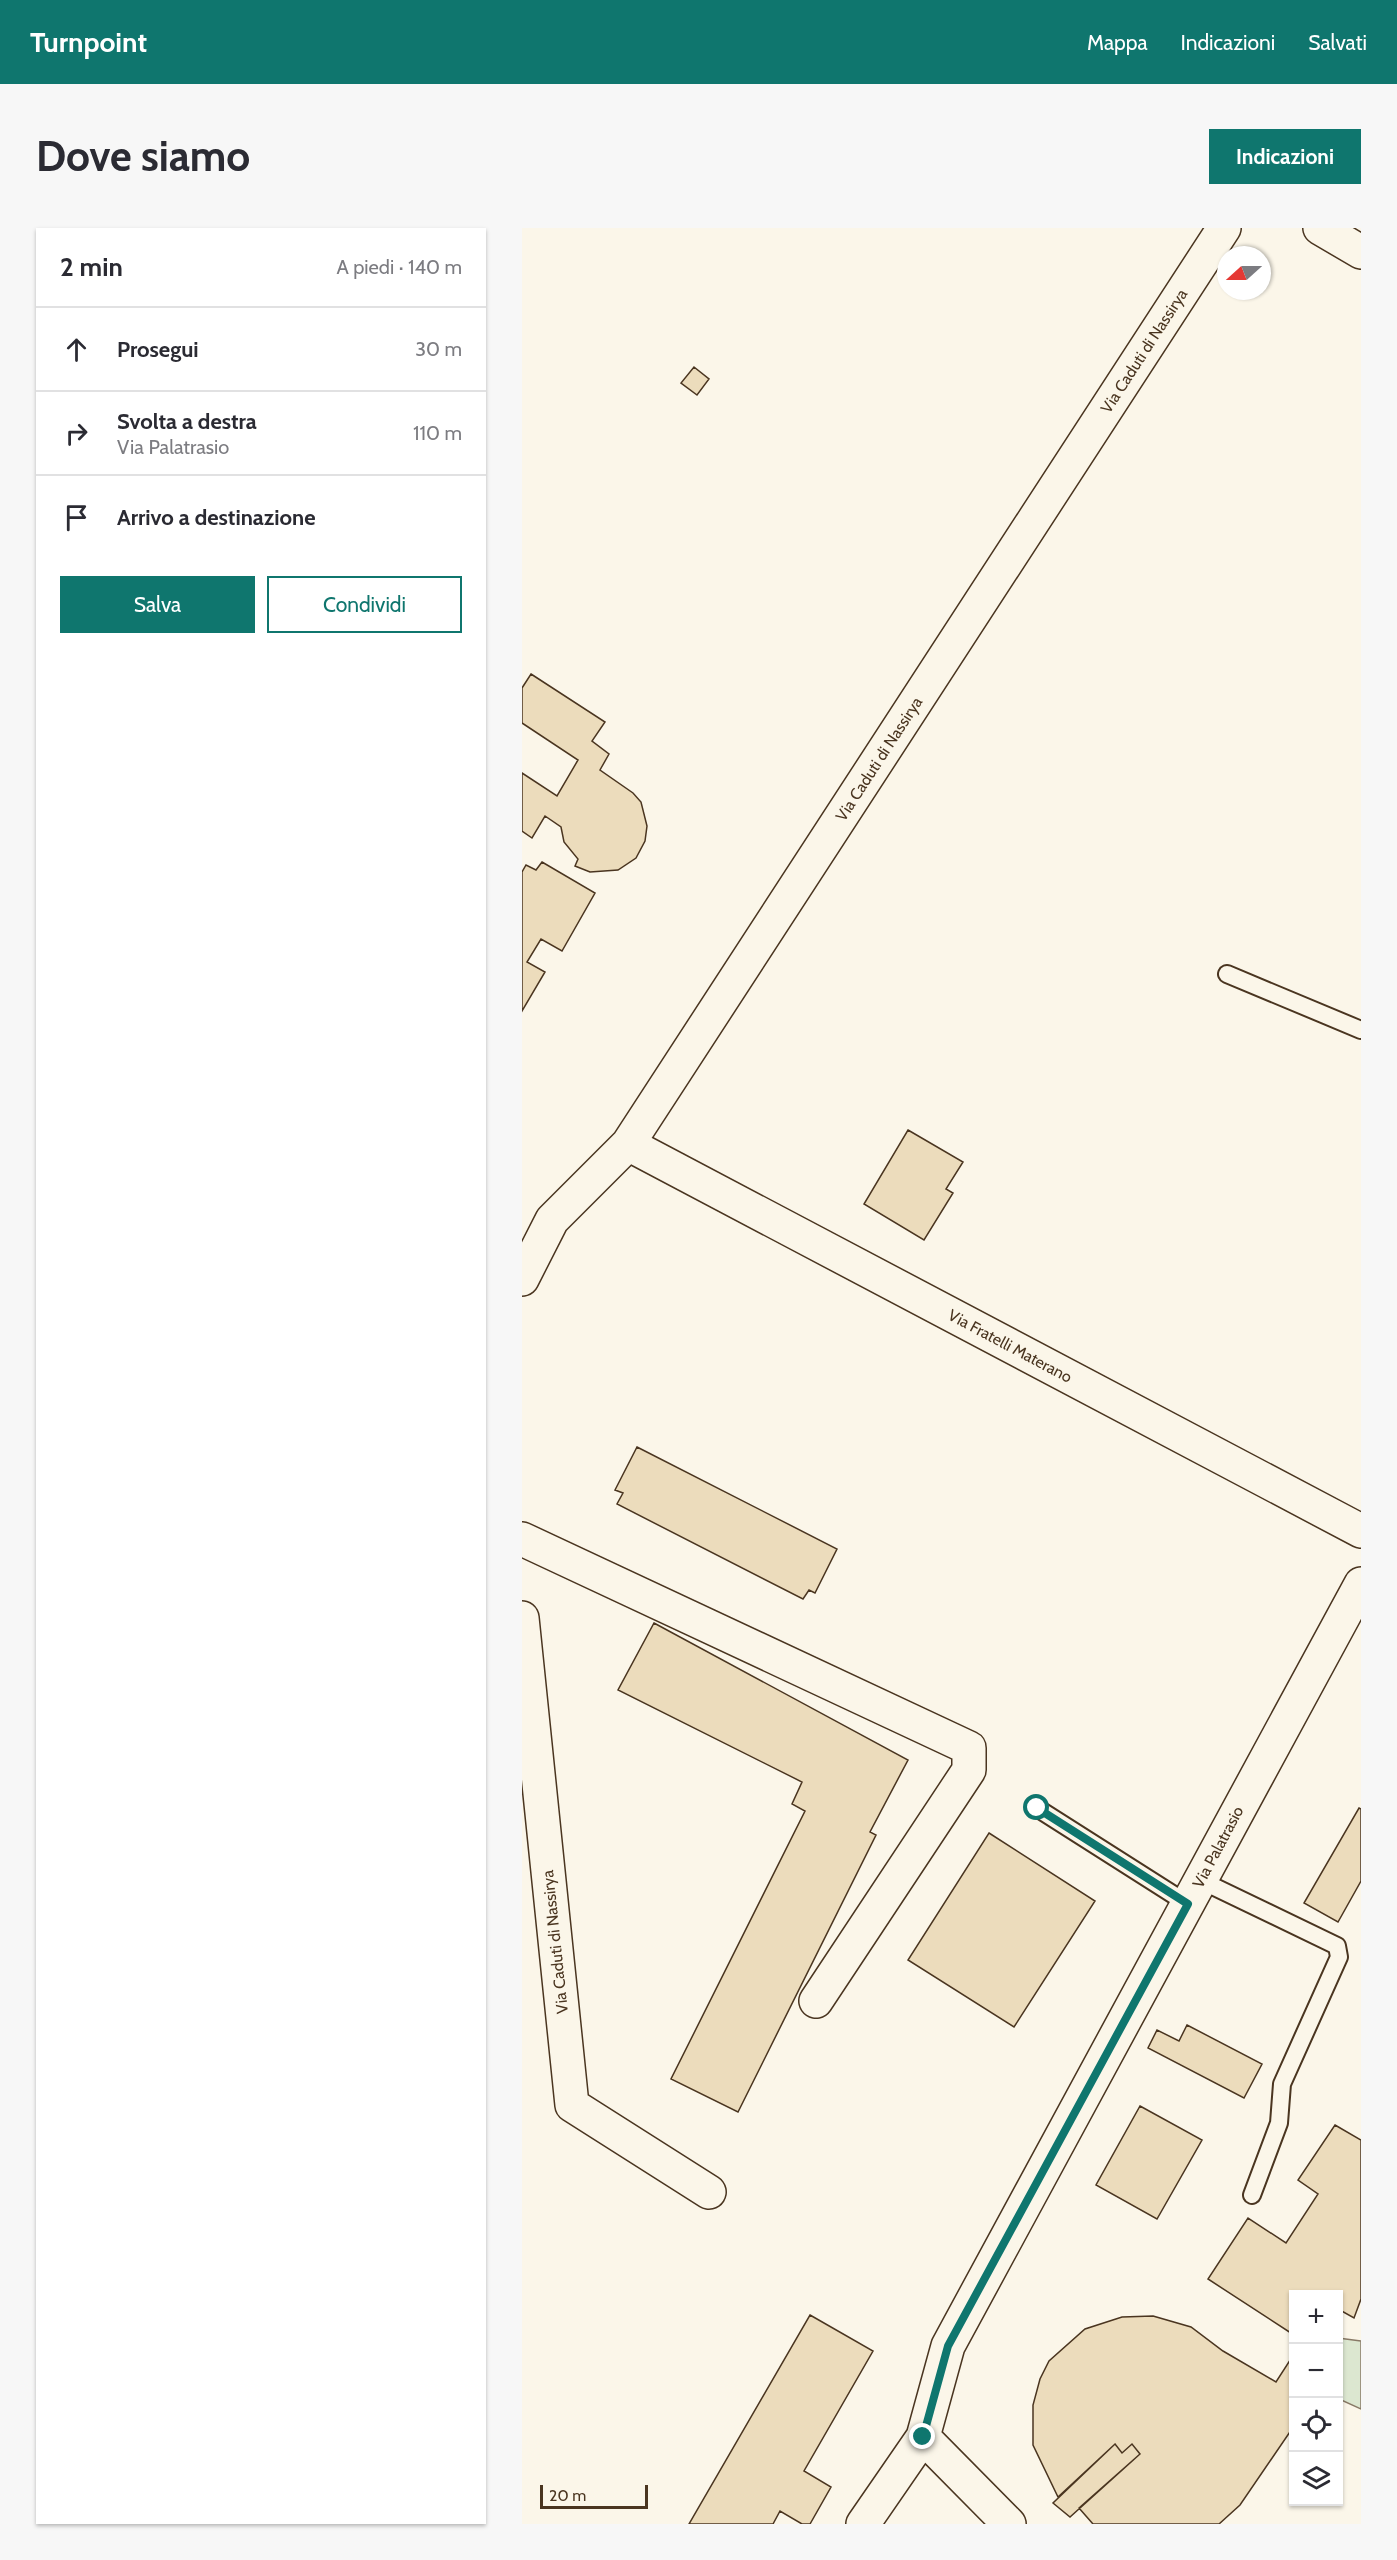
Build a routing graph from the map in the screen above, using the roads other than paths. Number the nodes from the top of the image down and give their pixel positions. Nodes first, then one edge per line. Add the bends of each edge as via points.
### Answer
1 (1224, 228) edge
2 (1320, 228) edge
3 (1361, 252) edge
4 (1227, 974) dead end
5 (1361, 1030) edge
6 (628, 1144) junction
7 (522, 1279) edge
8 (1361, 1531) edge
9 (522, 1539) edge
10 (1361, 1584) edge
11 (522, 1617) edge
12 (1037, 1808) dead end
13 (1194, 1892) junction
14 (816, 2001) dead end
15 (709, 2192) dead end
16 (1252, 2195) dead end
17 (923, 2437) junction
18 (863, 2524) edge
19 (1009, 2524) edge

1 - 6 street, Via Caduti di Nassirya
2 - 3 street
4 - 5 lane
6 - 7 street, Via Caduti di Nassirya via 552,1220
6 - 8 street, Via Fratelli Materano
9 - 14 street via 969,1748 969,1770
10 - 13 street, Via Palatrasio
11 - 15 street, Via Caduti di Nassirya via 572,2105
12 - 13 lane
13 - 16 lane via 1337,1946 1340,1957 1282,2084 1280,2123
13 - 17 street, Via Palatrasio via 948,2346
17 - 18 street, Via Palatrasio
17 - 19 street

